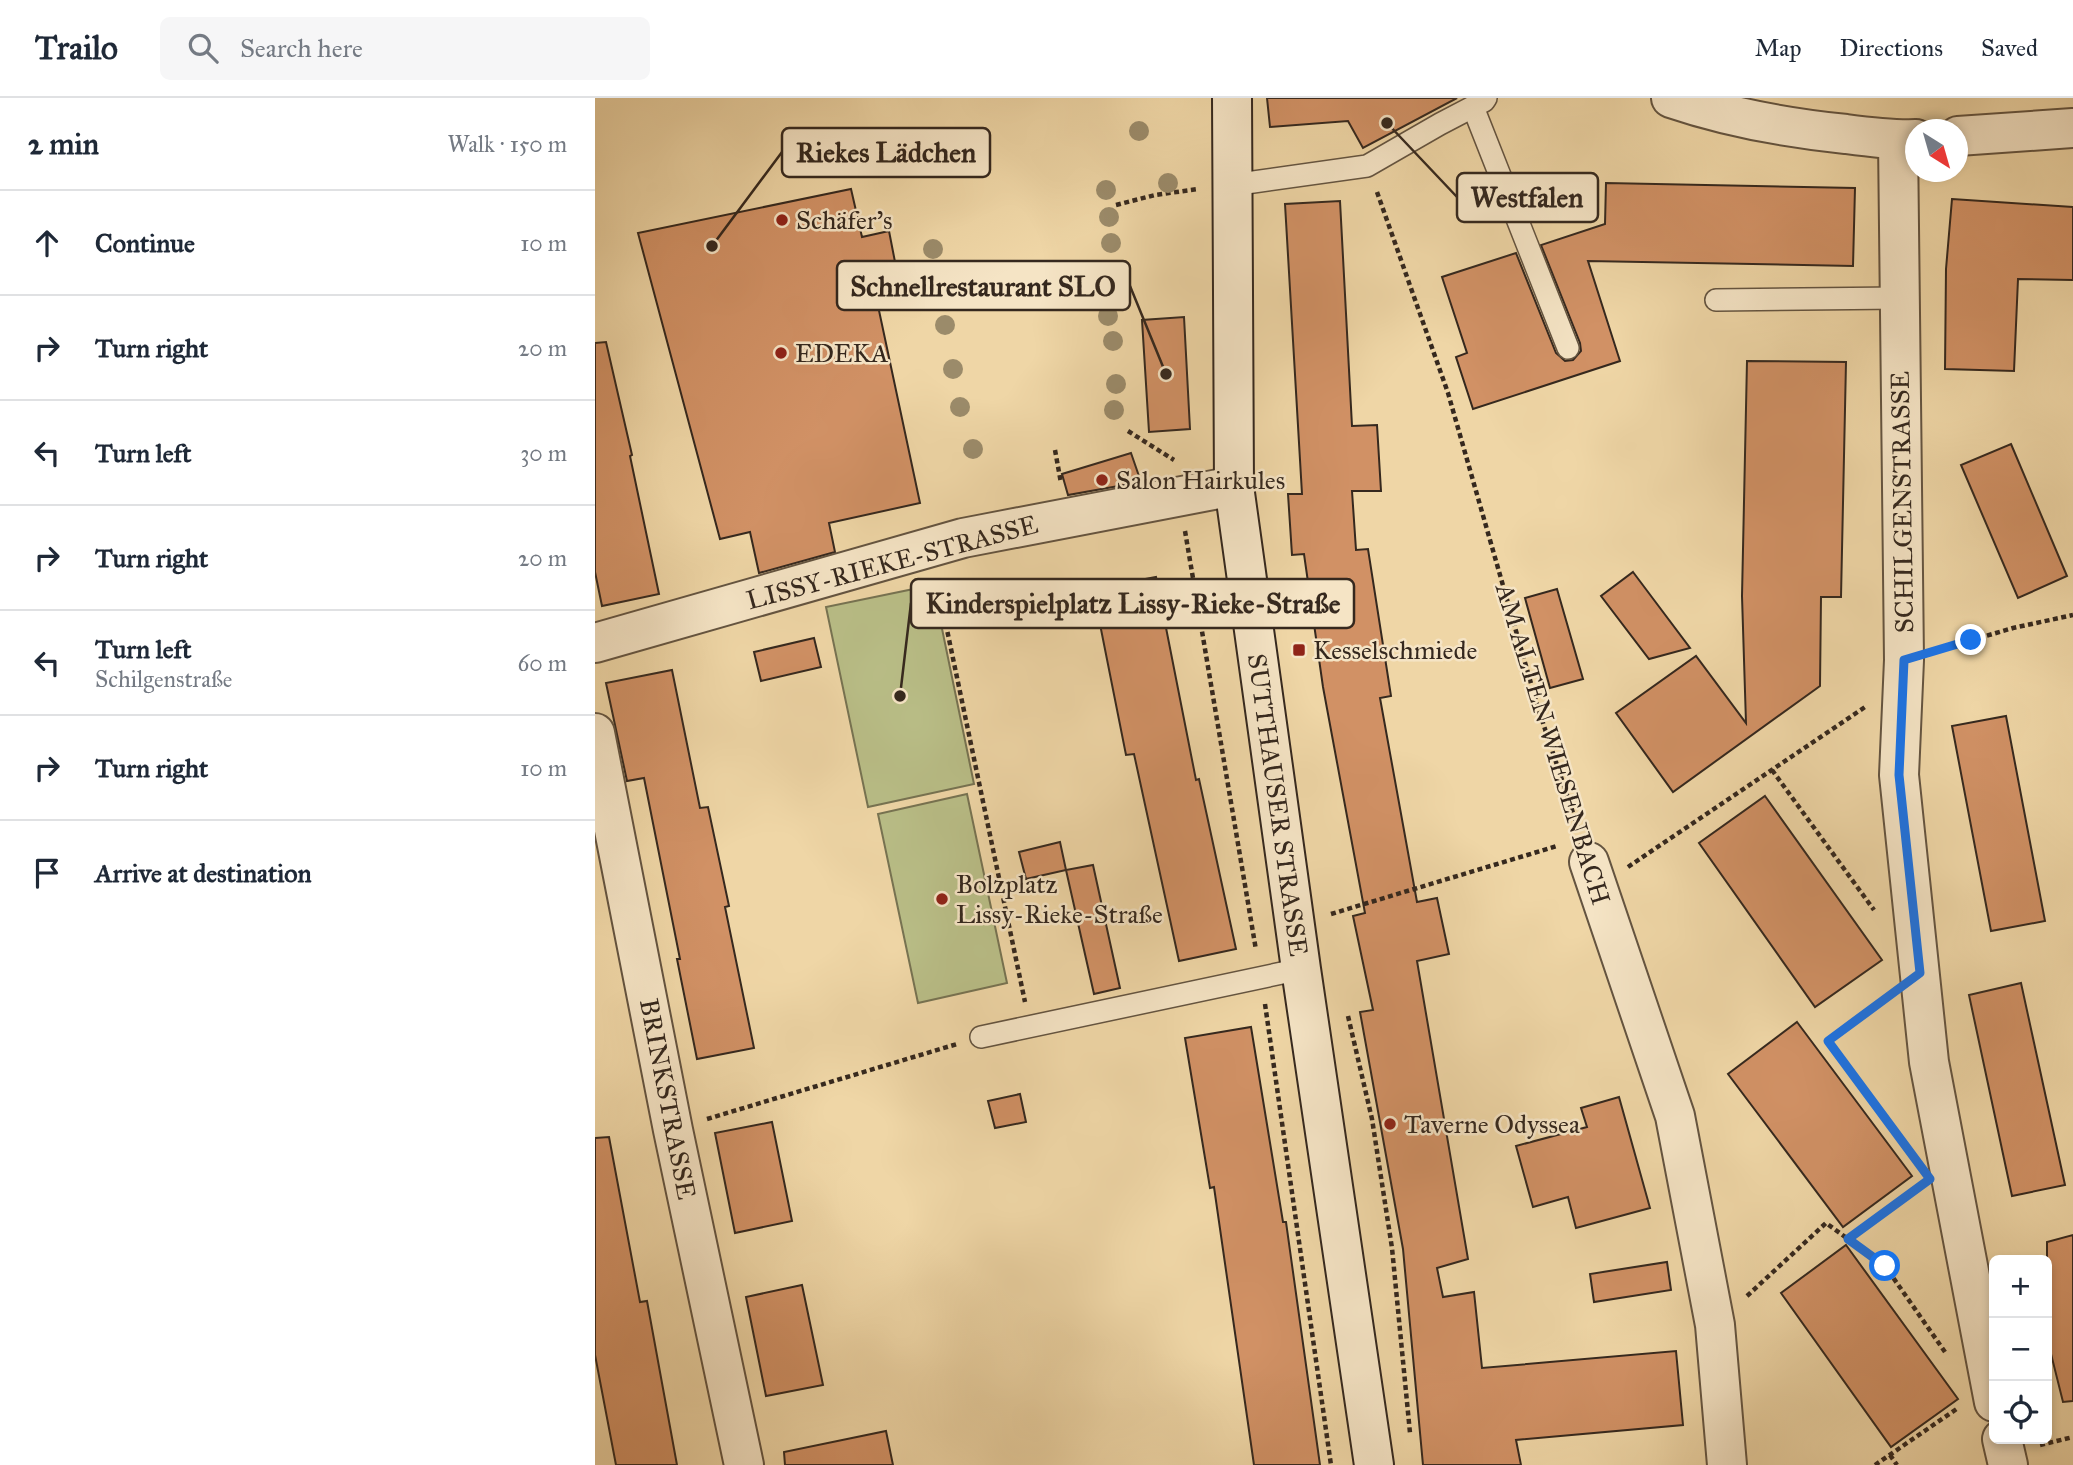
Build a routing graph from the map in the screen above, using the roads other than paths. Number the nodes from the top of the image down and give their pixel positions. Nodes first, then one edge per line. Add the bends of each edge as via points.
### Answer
1 (1232, 98) edge
2 (1671, 98) edge
3 (1480, 103) edge
4 (2073, 128) edge
5 (1968, 135) edge
6 (1905, 139) edge
7 (1905, 182) edge
8 (1216, 187) junction
9 (1900, 298) junction
10 (1716, 300) dead end
11 (1568, 348) dead end
12 (1234, 485) junction
13 (595, 643) edge
14 (595, 733) edge
15 (1593, 875) road end
16 (1301, 969) junction
17 (981, 1037) road end
18 (1981, 1402) edge
19 (2003, 1444) edge
20 (744, 1465) edge
21 (1374, 1465) edge
22 (1727, 1465) edge
23 (2008, 1465) edge

1 - 8 street, SUTTHAUSER STRASSE
2 - 6 street via 1802,129
3 - 8 lane via 1367,166
3 - 11 lane
4 - 5 street
7 - 9 street, SCHILGENSTRASSE
8 - 12 street, SUTTHAUSER STRASSE
9 - 10 lane
9 - 18 street, SCHILGENSTRASSE via 1904,670 1899,775 1929,1062
12 - 13 street, LISSY-RIEKE-STRASSE via 963,538
12 - 16 street, SUTTHAUSER STRASSE
14 - 20 street, BRINKSTRASSE
15 - 22 street, AM ALTEN WIESENBACH via 1675,1116 1715,1325
16 - 17 lane
16 - 21 street, SUTTHAUSER STRASSE
19 - 23 street

